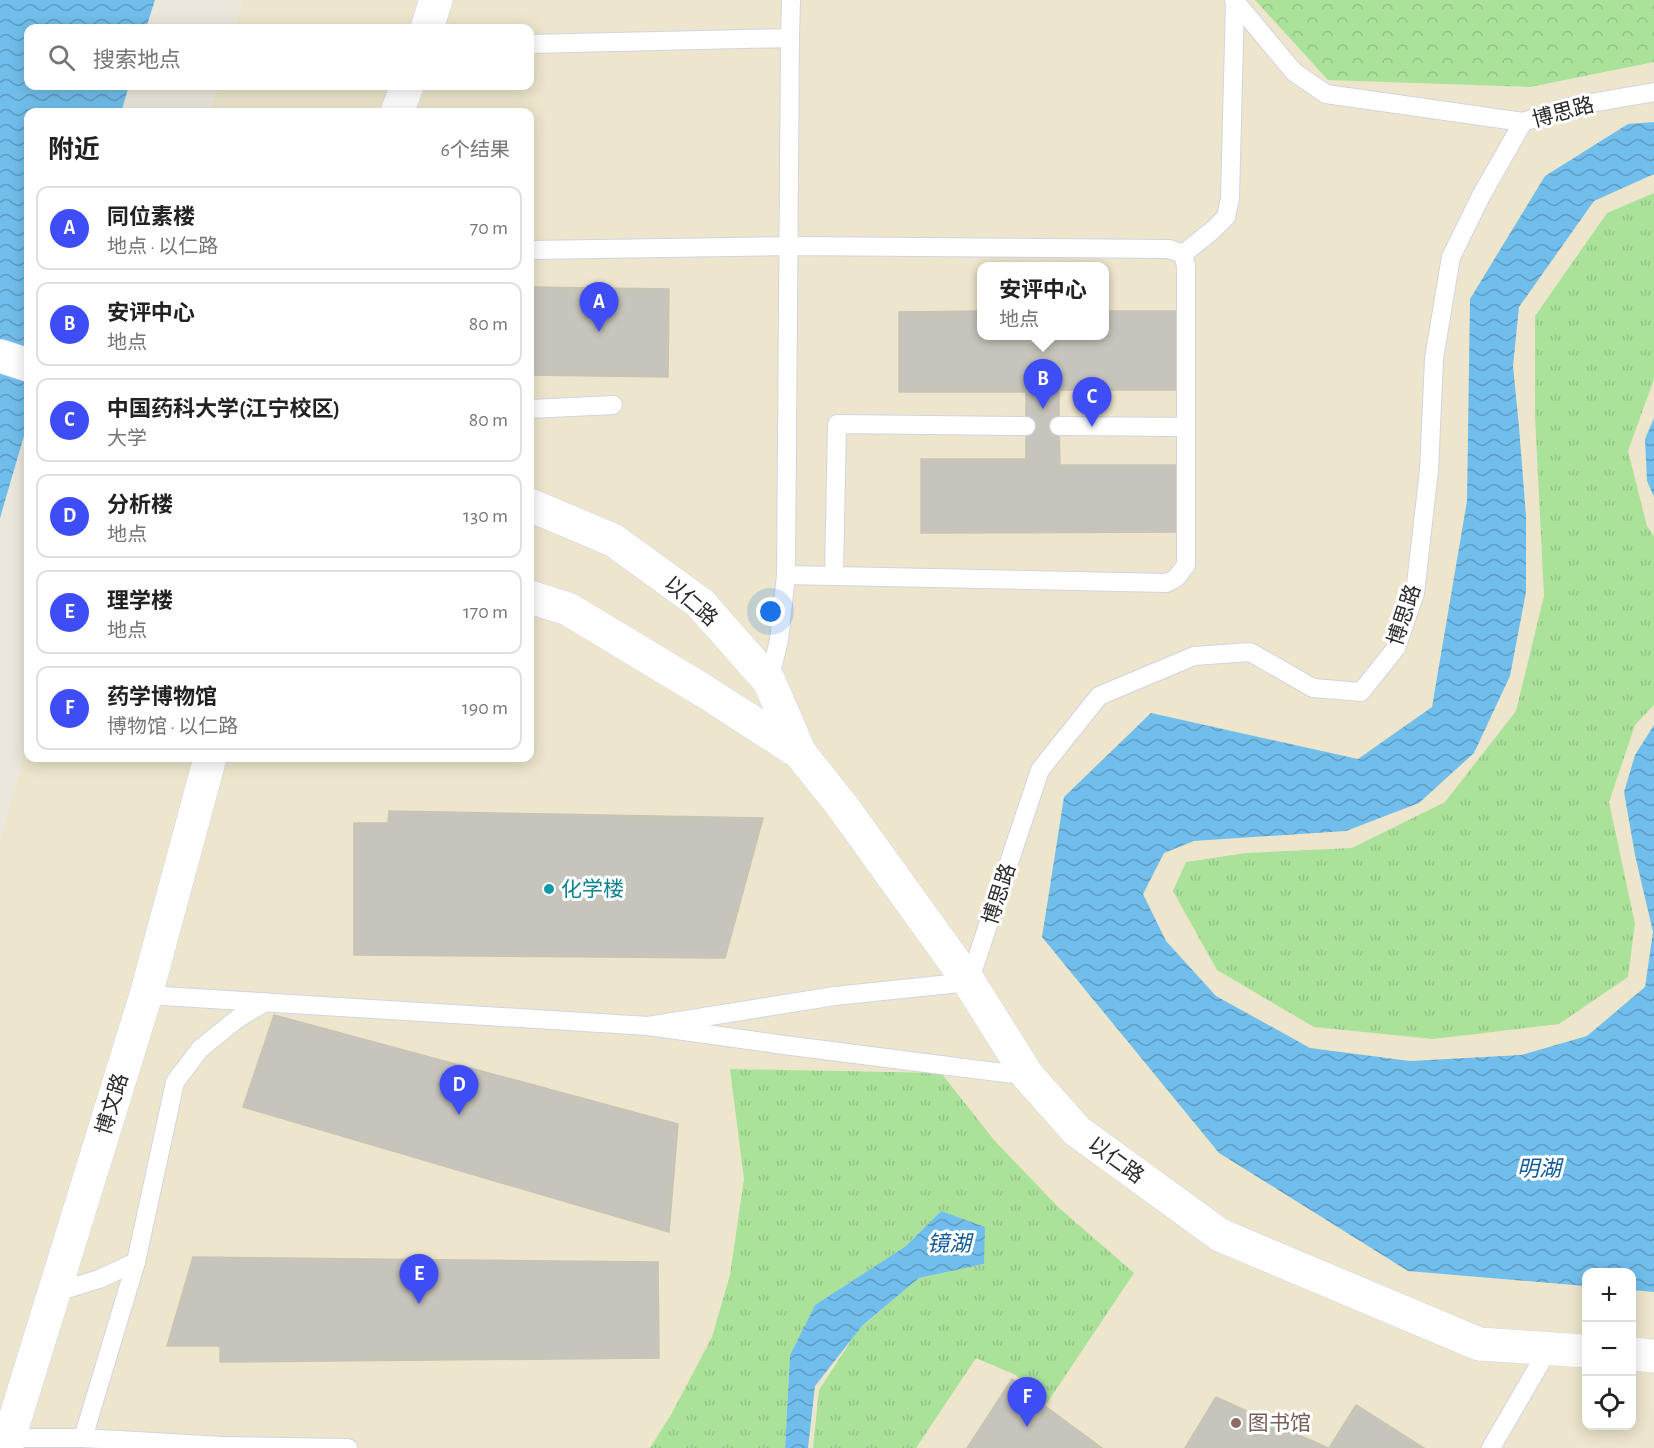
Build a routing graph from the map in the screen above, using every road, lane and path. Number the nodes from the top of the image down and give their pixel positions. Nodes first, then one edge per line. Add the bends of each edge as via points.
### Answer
1 (436, 0) edge
2 (792, 0) edge
3 (1235, 1) edge
4 (428, 24) edge
5 (790, 38) junction
6 (534, 44) edge
7 (405, 90) edge
8 (1654, 92) edge
9 (399, 108) edge
10 (1523, 122) junction
11 (789, 246) junction
12 (534, 250) edge
13 (1183, 254) junction
14 (0, 356) edge
15 (24, 364) edge
16 (613, 405) dead end
17 (534, 409) edge
18 (1026, 426) dead end
19 (1059, 426) dead end
20 (1185, 427) junction
21 (534, 507) edge
22 (786, 575) junction
23 (834, 576) junction
24 (534, 598) edge
25 (769, 681) junction
26 (800, 753) junction
27 (209, 762) edge
28 (969, 982) junction
29 (146, 995) junction
30 (265, 1002) junction
31 (648, 1026) junction
32 (1028, 1076) junction
33 (136, 1262) junction
34 (54, 1293) junction
35 (1549, 1348) junction
36 (1582, 1351) edge
37 (1636, 1354) edge
38 (1654, 1356) edge
39 (83, 1438) junction
40 (8, 1443) edge
41 (348, 1448) edge
42 (1491, 1448) edge

1 - 4 street
2 - 5 lane
3 - 10 lane via 1294,72 1326,94
3 - 13 lane via 1230,198 1226,217
5 - 6 lane
5 - 11 lane
7 - 9 street
8 - 10 lane, 博思路 via 1568,107
10 - 28 lane, 博思路 via 1451,257 1434,359 1429,470 1415,593 1396,648 1361,692 1313,688 1250,652 1194,656 1099,696 1040,770
11 - 12 lane
11 - 13 lane via 1169,249
11 - 22 lane
13 - 20 lane
14 - 15 street
16 - 17 lane
18 - 23 lane via 837,424
19 - 20 lane
20 - 23 lane via 1186,565 1167,583
21 - 25 street, 以仁路 via 613,540 700,603
22 - 23 lane
22 - 25 lane via 779,639
24 - 26 street, 以仁路 via 568,609
25 - 26 street, 以仁路
26 - 28 street, 以仁路
27 - 29 street, 博文路
28 - 31 lane via 835,996
28 - 32 street, 以仁路
29 - 30 lane
29 - 34 street, 博文路
30 - 31 lane
30 - 33 lane via 200,1049 175,1082
31 - 32 lane
32 - 35 street, 以仁路 via 1077,1131 1220,1235 1479,1344
33 - 34 lane
33 - 39 lane
34 - 40 street, 博文路
35 - 36 street, 以仁路
35 - 42 lane
37 - 38 street
39 - 40 lane
39 - 41 lane

